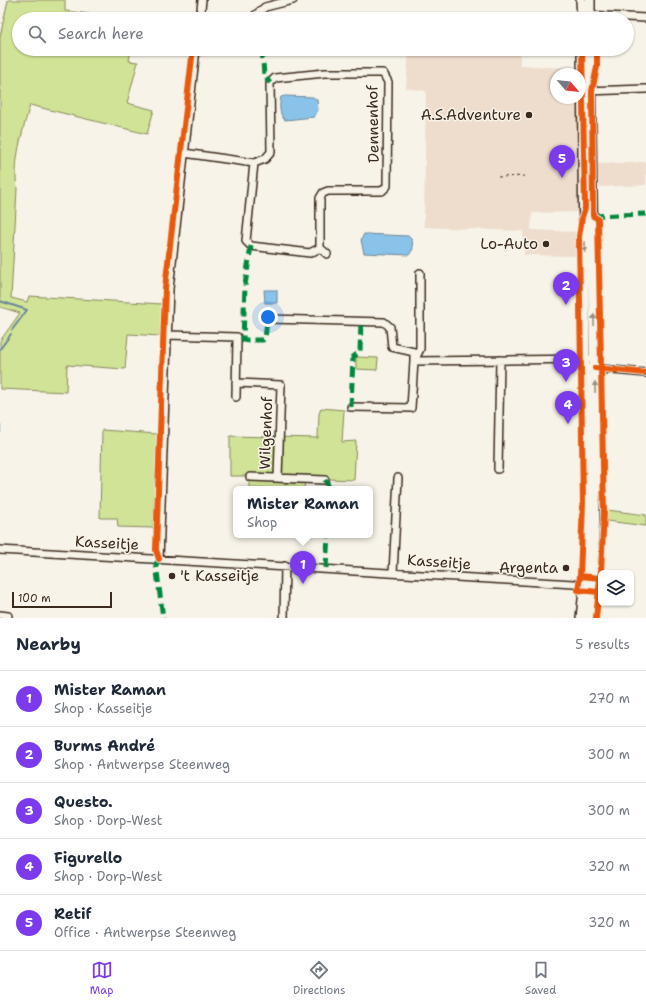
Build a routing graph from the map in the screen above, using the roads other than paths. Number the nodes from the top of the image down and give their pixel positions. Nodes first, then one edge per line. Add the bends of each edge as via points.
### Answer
1 (202, 0) edge
2 (293, 0) edge
3 (581, 0) edge
4 (590, 0) edge
5 (201, 12) edge
6 (259, 12) edge
7 (585, 12) edge
8 (587, 12) edge
9 (634, 18) edge
10 (646, 18) edge
11 (195, 56) edge
12 (583, 56) edge
13 (590, 56) edge
14 (646, 89) edge
15 (587, 91) junction
16 (184, 153) junction
17 (254, 163) junction
18 (320, 248) junction
19 (327, 254) dead end
20 (420, 273) dead end
21 (269, 319) dead end
22 (166, 335) junction
23 (500, 360) junction
24 (414, 362) junction
25 (590, 363) junction
26 (646, 373) edge
27 (236, 383) junction
28 (236, 397) dead end
29 (351, 407) dead end
30 (498, 469) dead end
31 (250, 478) dead end
32 (278, 478) junction
33 (398, 478) dead end
34 (325, 480) dead end
35 (0, 550) edge
36 (159, 559) junction
37 (284, 566) junction
38 (393, 573) junction
39 (588, 585) junction
40 (0, 615) edge
41 (8, 616) dead end
42 (284, 618) edge
43 (581, 618) edge
44 (588, 618) edge

1 - 5 street
2 - 6 street via 265,7
3 - 7 main road
4 - 8 main road
9 - 10 street
11 - 16 street
12 - 15 main road
13 - 15 main road
14 - 15 street
15 - 25 main road
16 - 17 street
16 - 22 street
17 - 18 street via 246,241 251,246 310,253
17 - 18 street, Dennenhof via 266,159 271,152 270,83 275,78 325,73 383,73 388,82 387,186 382,191 323,193 320,198
18 - 19 street
20 - 24 street via 420,349
21 - 24 street via 384,322 390,327 392,347 414,352
22 - 27 street via 238,337
22 - 36 street
23 - 24 street
23 - 25 street
23 - 30 street
24 - 29 street via 411,408
25 - 26 street
25 - 39 main road
27 - 28 street
27 - 32 street, Wilgenhof via 281,385
31 - 32 street, Wilgenhof
32 - 34 street, Wilgenhof
33 - 38 street
35 - 36 street, Kasseitje
36 - 37 street, Kasseitje
37 - 38 street, Kasseitje
37 - 42 street
38 - 39 street, Kasseitje
39 - 43 main road
39 - 44 main road
40 - 41 street

